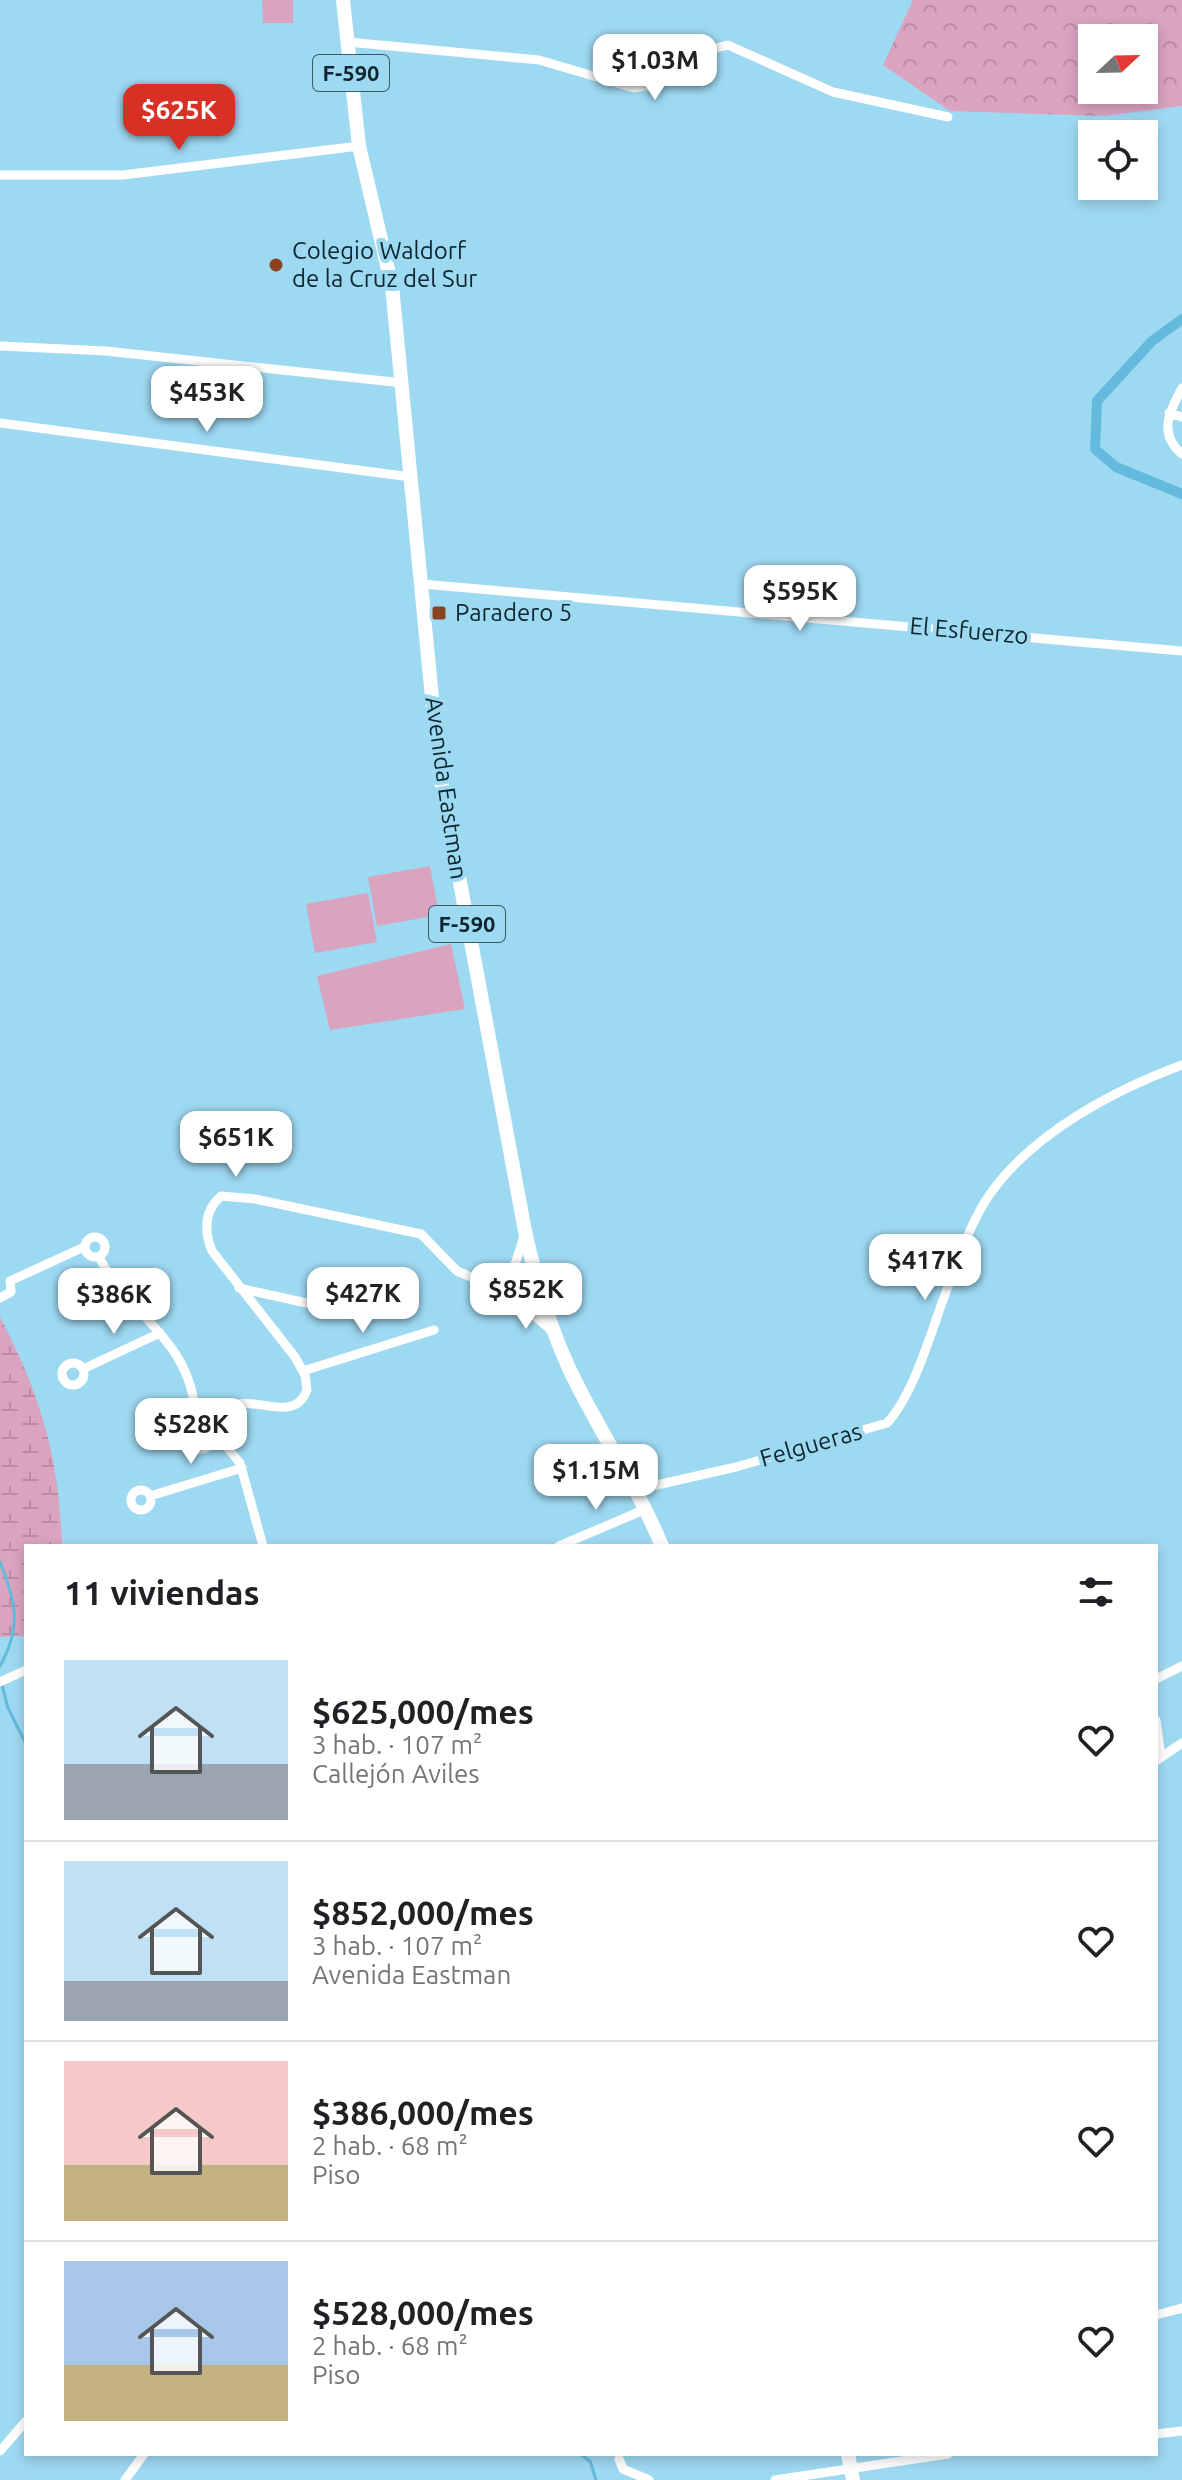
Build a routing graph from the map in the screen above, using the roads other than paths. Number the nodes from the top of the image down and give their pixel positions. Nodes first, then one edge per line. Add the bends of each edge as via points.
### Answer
1 (343, 0) edge
2 (348, 42) junction
3 (948, 117) dead end
4 (359, 146) junction
5 (0, 175) edge
6 (0, 346) edge
7 (403, 383) junction
8 (1182, 388) edge
9 (1182, 405) edge
10 (1169, 413) junction
11 (1182, 417) edge
12 (0, 423) edge
13 (1182, 454) edge
14 (411, 477) junction
15 (422, 584) junction
16 (1182, 651) edge
17 (1182, 1065) edge
18 (525, 1231) junction
19 (84, 1247) junction
20 (99, 1257) junction
21 (513, 1266) junction
22 (0, 1276) edge
23 (10, 1281) junction
24 (487, 1283) junction
25 (239, 1288) junction
26 (0, 1298) edge
27 (520, 1304) junction
28 (320, 1306) dead end
29 (434, 1330) dead end
30 (554, 1332) junction
31 (160, 1333) junction
32 (83, 1369) dead end
33 (303, 1371) junction
34 (196, 1418) junction
35 (210, 1421) junction
36 (216, 1434) junction
37 (242, 1468) junction
38 (635, 1490) junction
39 (150, 1496) dead end
40 (646, 1509) junction
41 (262, 1544) edge
42 (564, 1544) edge
43 (661, 1544) edge
44 (1182, 1666) edge
45 (24, 1671) edge
46 (1158, 1678) edge
47 (0, 1682) edge
48 (1182, 1743) edge
49 (1159, 1759) edge
50 (1182, 2308) edge
51 (1158, 2314) edge
52 (24, 2423) edge
53 (1182, 2431) edge
54 (1158, 2434) edge
55 (0, 2451) edge
56 (143, 2456) edge
57 (939, 2456) edge
58 (619, 2459) dead end
59 (852, 2475) edge
60 (125, 2480) edge
61 (649, 2480) edge
62 (775, 2480) edge

1 - 2 main road, Avenida Eastman / F-590
2 - 3 street via 539,60 634,88 657,84 709,50 728,45 833,92
2 - 4 main road, Avenida Eastman / F-590
4 - 5 street via 123,175
4 - 7 main road, Avenida Eastman / F-590 via 392,286
6 - 7 street via 106,351
7 - 14 main road, Avenida Eastman / F-590
8 - 10 street
9 - 10 street
10 - 11 street
10 - 13 street via 1168,438
12 - 14 street
14 - 15 main road, Avenida Eastman / F-590
15 - 16 street, El Esfuerzo
15 - 18 main road, Avenida Eastman / F-590 via 439,770
17 - 38 street, Felgueras via 1082,1114 997,1185 976,1219 930,1340 887,1423
18 - 21 street
18 - 30 main road, Avenida Eastman / F-590
19 - 20 street via 89,1256
19 - 20 street via 89,1238 99,1238 105,1246
19 - 23 street
20 - 31 street
21 - 24 street
21 - 27 street via 512,1284
22 - 23 street
23 - 26 street via 11,1292
24 - 25 street via 457,1271 421,1234 221,1196 208,1216 207,1239 218,1264
24 - 27 street
25 - 28 street
25 - 33 street
27 - 30 street
29 - 33 street
30 - 38 main road, Avenida Eastman / F-590
31 - 32 street
31 - 34 street via 189,1372
33 - 35 street via 307,1390 294,1406 238,1404
34 - 35 street
34 - 36 street via 185,1427 190,1446 209,1446
35 - 36 street
36 - 37 street
37 - 39 street
37 - 41 street
38 - 40 main road, Avenida Eastman / F-590
40 - 42 street
40 - 43 main road, Avenida Eastman / F-590
44 - 46 street
45 - 47 street
48 - 49 street
50 - 51 street
52 - 55 street
53 - 54 street
56 - 60 street
57 - 59 street
58 - 61 street via 623,2469
59 - 62 street

